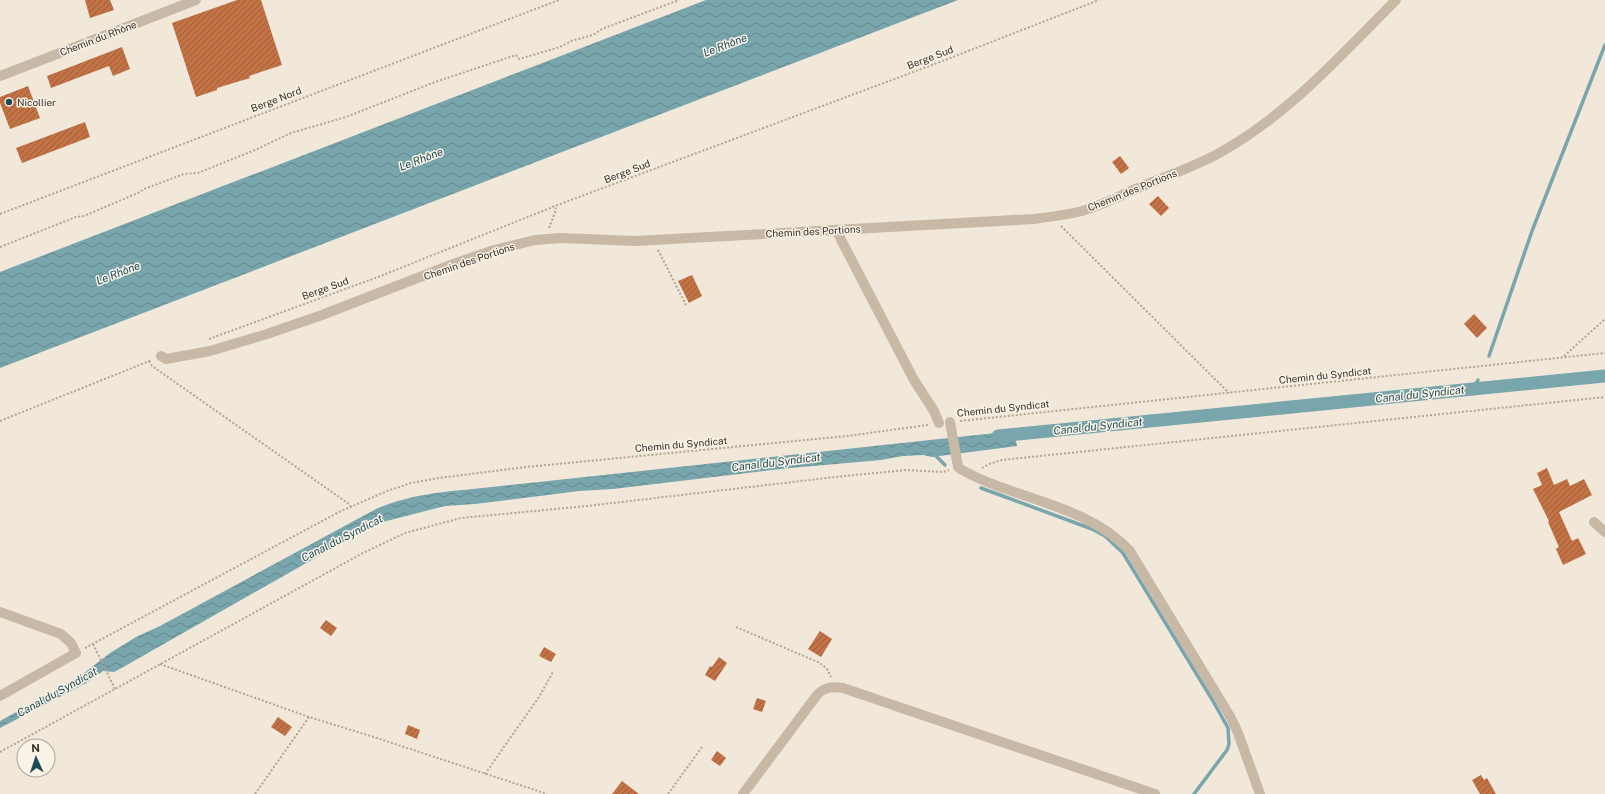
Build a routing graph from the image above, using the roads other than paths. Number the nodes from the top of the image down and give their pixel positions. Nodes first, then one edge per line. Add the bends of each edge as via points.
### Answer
1 (196, 0) edge
2 (1396, 0) edge
3 (0, 76) edge
4 (836, 230) junction
5 (160, 356) road end
6 (939, 423) road end
7 (951, 424) road end
8 (1594, 522) dead end
9 (1605, 532) edge
10 (0, 612) edge
11 (0, 696) edge
12 (743, 794) edge
13 (1155, 794) edge
14 (1260, 794) edge

1 - 3 street, Chemin du Rhône
2 - 4 street, Chemin des Portions via 1286,107 1238,142 1196,164 1097,205 1052,217
4 - 5 street, Chemin des Portions via 635,241 546,238 494,250 267,334 210,351 166,358
4 - 6 street
7 - 14 street via 958,466 962,470 1090,521 1116,537 1130,551 1231,718
8 - 9 street
10 - 11 street via 61,634 71,643 76,653
12 - 13 street via 817,695 831,686

